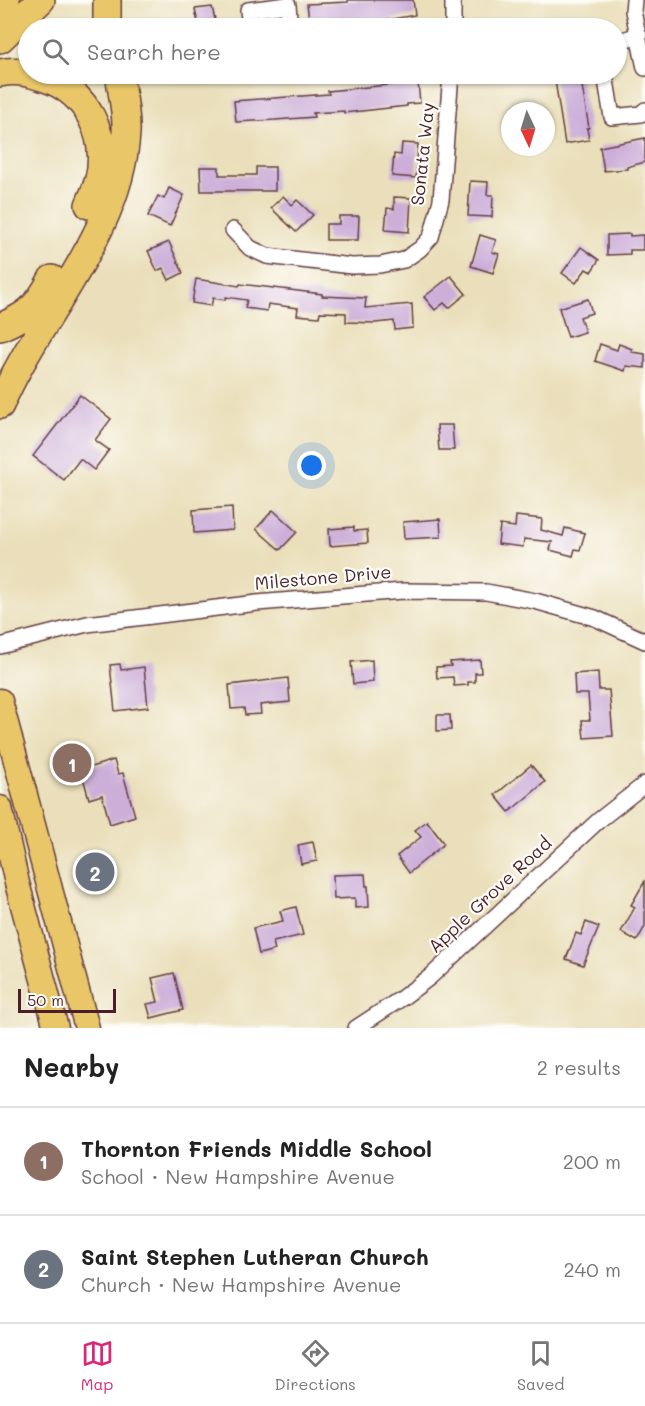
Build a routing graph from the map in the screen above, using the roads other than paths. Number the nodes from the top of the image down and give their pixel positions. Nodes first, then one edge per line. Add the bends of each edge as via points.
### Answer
1 (6, 0) edge
2 (41, 0) edge
3 (107, 0) edge
4 (453, 0) edge
5 (634, 0) edge
6 (0, 6) edge
7 (22, 18) edge
8 (107, 18) edge
9 (249, 18) edge
10 (289, 18) edge
11 (453, 18) edge
12 (18, 22) edge
13 (639, 35) junction
14 (0, 39) edge
15 (627, 39) edge
16 (645, 68) edge
17 (18, 71) edge
18 (0, 73) edge
19 (58, 84) edge
20 (120, 84) edge
21 (450, 84) edge
22 (607, 84) edge
23 (645, 110) edge
24 (233, 230) dead end
25 (0, 327) edge
26 (30, 348) junction
27 (0, 376) edge
28 (0, 405) edge
29 (645, 641) edge
30 (0, 646) edge
31 (0, 701) edge
32 (4, 729) edge
33 (645, 784) edge
34 (0, 808) edge
35 (56, 1028) edge
36 (87, 1028) edge
37 (356, 1028) edge

1 - 6 highway
2 - 7 highway
3 - 8 highway
4 - 11 street
5 - 13 street
9 - 10 street via 248,10 288,5
12 - 14 highway
13 - 15 street
13 - 16 street
17 - 18 highway
19 - 25 highway via 85,105 95,125 100,141 99,179 40,302 20,319
20 - 26 highway via 126,132 110,206
21 - 24 street, Sonata Way via 441,200 431,237 404,260 352,266 267,256 250,248
22 - 23 street via 612,117 641,114
26 - 27 highway
26 - 28 highway
29 - 30 street, Milestone Drive via 595,618 535,601 486,592 403,591 257,603 87,624
31 - 32 main road
32 - 36 main road
33 - 37 street, Apple Grove Road via 598,821 430,977
34 - 35 main road

